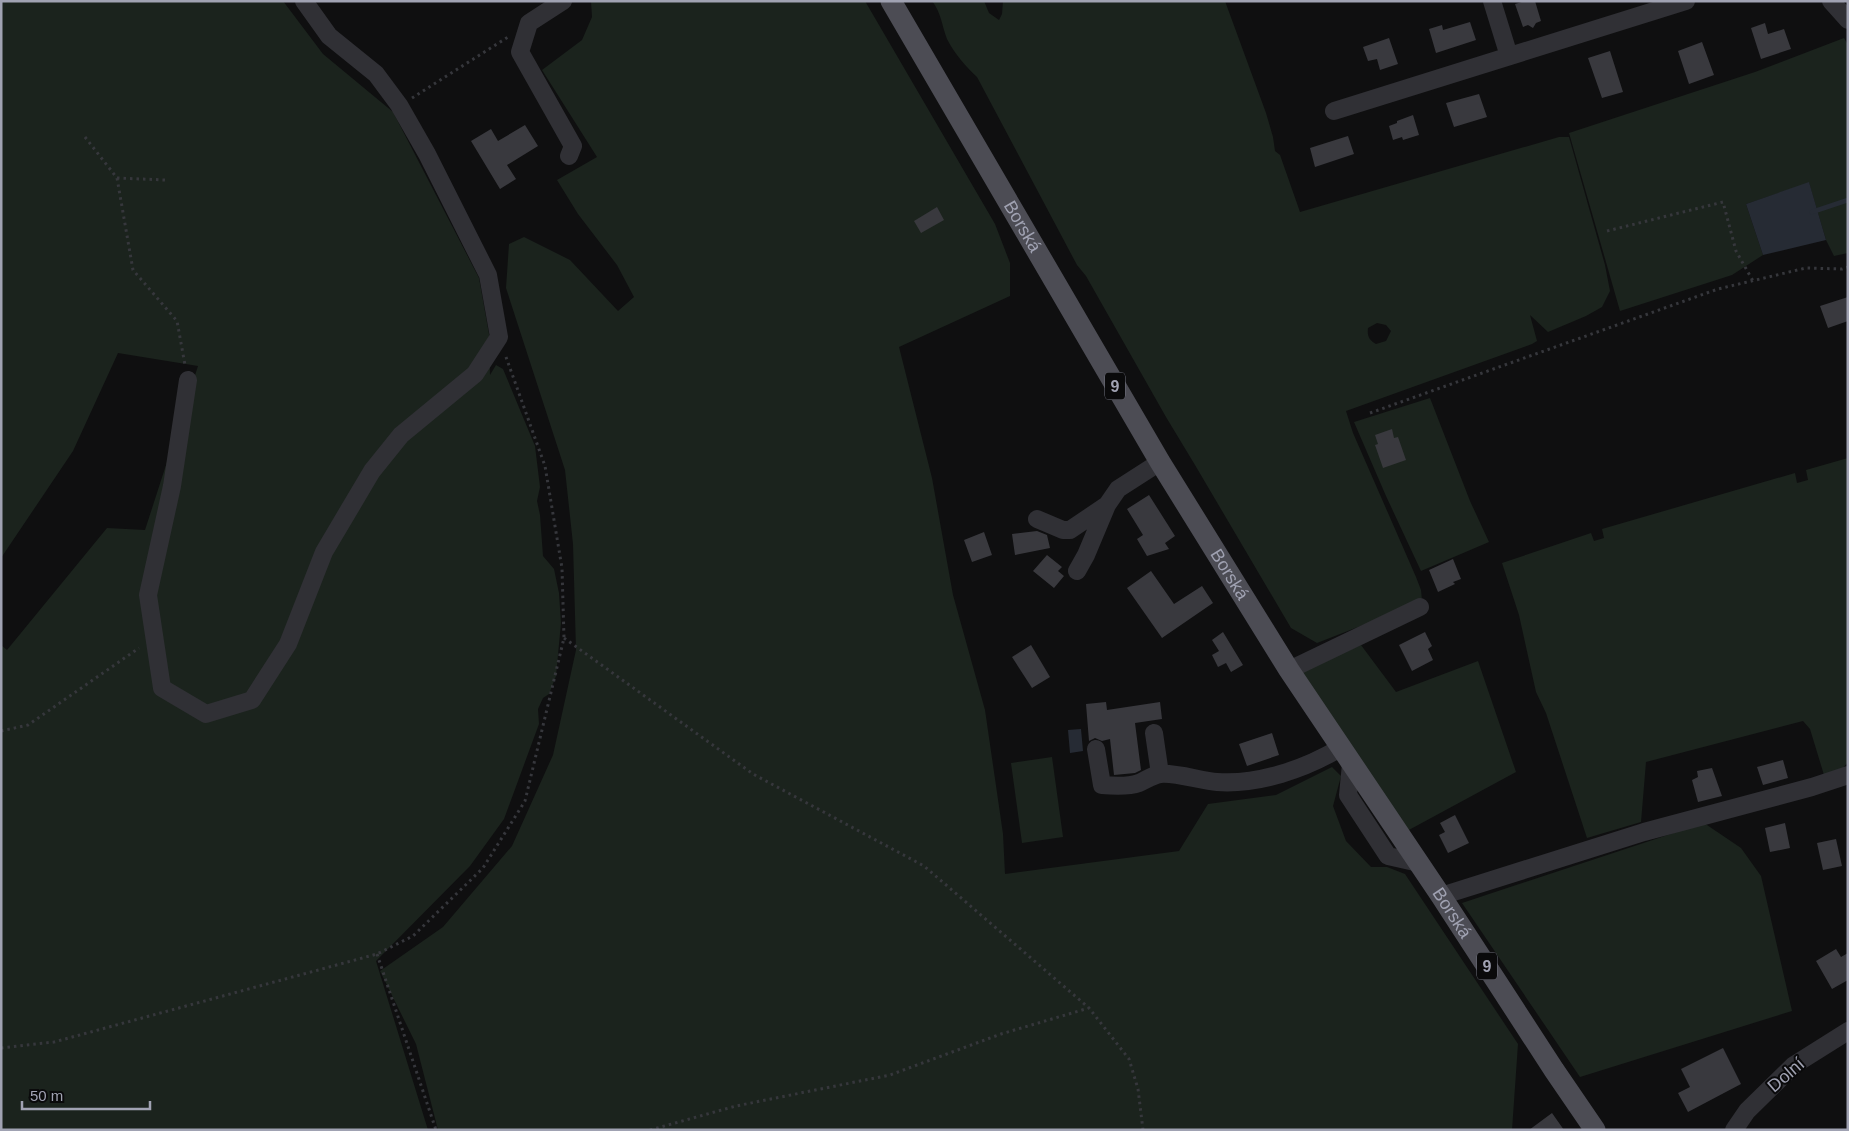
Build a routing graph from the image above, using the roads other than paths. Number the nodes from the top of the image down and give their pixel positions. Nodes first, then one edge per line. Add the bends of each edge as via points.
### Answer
1 (304, 1) edge
2 (563, 1) edge
3 (891, 1) edge
4 (1492, 1) edge
5 (1686, 1) edge
6 (1831, 1) edge
7 (1848, 20) edge
8 (1509, 56) junction
9 (1334, 111) dead end
10 (569, 156) dead end
11 (188, 380) road end
12 (1160, 462) junction
13 (1107, 505) junction
14 (1037, 518) dead end
15 (1077, 571) dead end
16 (1420, 607) dead end
17 (1289, 670) junction
18 (1154, 733) dead end
19 (1096, 749) dead end
20 (1346, 756) junction
21 (1160, 774) junction
22 (1848, 775) edge
23 (1441, 896) junction
24 (1848, 1031) edge
25 (1595, 1130) edge
26 (1734, 1130) edge

1 - 11 street via 329,36 376,74 400,106 488,276 499,337 475,374 401,434 372,471 324,552 288,644 252,700 206,714 162,688 148,596 172,486
2 - 10 street via 529,23 520,52 573,146
3 - 12 main road, Borská / 9
4 - 8 street
5 - 8 street
6 - 7 street
8 - 9 street
12 - 13 street via 1118,490
12 - 17 main road, Borská / 9
13 - 14 street via 1070,530
13 - 15 street
16 - 17 street
17 - 20 main road, Borská / 9
18 - 21 street
19 - 21 street via 1102,785 1137,784
20 - 21 street via 1254,780 1218,782
20 - 23 main road, Borská / 9
22 - 23 street via 1644,832
23 - 25 main road, Borská / 9
24 - 26 street, Dolní via 1794,1065 1747,1112

